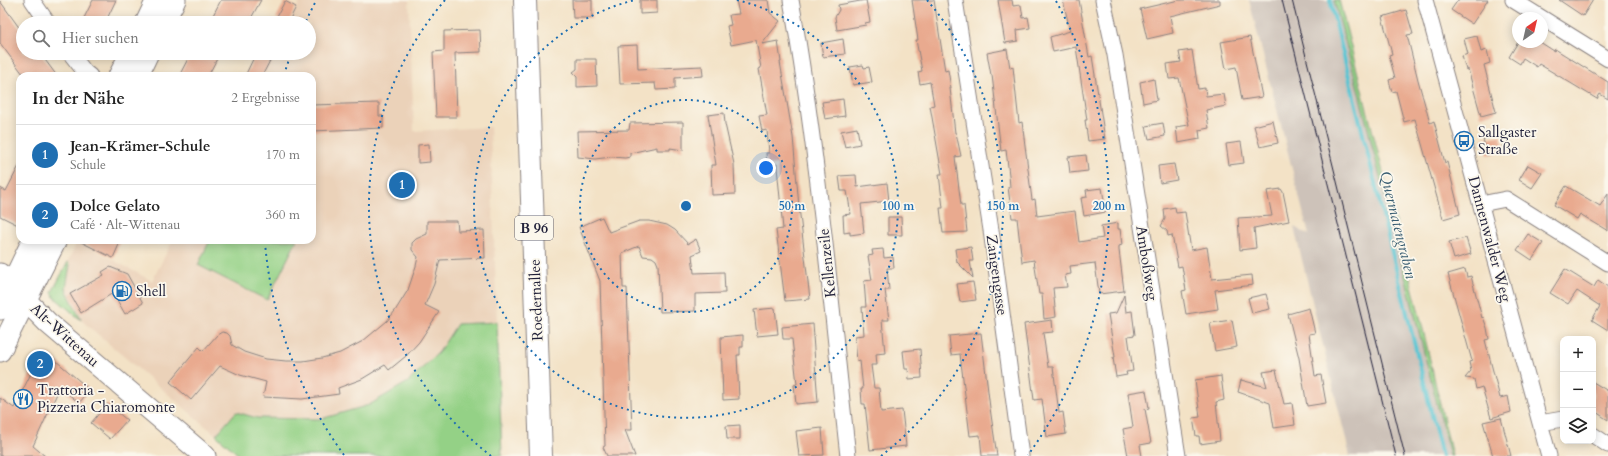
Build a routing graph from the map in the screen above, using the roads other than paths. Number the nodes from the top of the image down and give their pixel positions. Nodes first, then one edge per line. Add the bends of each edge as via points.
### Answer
1 (32, 0) edge
2 (157, 0) edge
3 (175, 0) edge
4 (526, 0) edge
5 (790, 0) edge
6 (955, 0) edge
7 (1103, 0) edge
8 (1425, 0) edge
9 (1513, 0) edge
10 (1532, 12) edge
11 (43, 16) edge
12 (149, 16) edge
13 (167, 16) edge
14 (1548, 22) edge
15 (1608, 59) edge
16 (76, 60) edge
17 (127, 60) edge
18 (145, 60) edge
19 (85, 72) edge
20 (121, 72) edge
21 (139, 72) edge
22 (1481, 204) junction
23 (30, 244) edge
24 (54, 244) edge
25 (1608, 263) edge
26 (5, 280) edge
27 (26, 301) junction
28 (0, 309) edge
29 (0, 351) edge
30 (1560, 420) edge
31 (1540, 423) junction
32 (1596, 437) edge
33 (1608, 445) edge
34 (205, 456) edge
35 (542, 456) edge
36 (848, 456) edge
37 (1021, 456) edge
38 (1178, 456) edge
39 (1549, 456) edge

1 - 11 street
2 - 12 main road
3 - 13 main road
4 - 35 main road, Roedernallee / B 96
5 - 36 street, Kellenzeile via 803,66
6 - 37 street, Zangengasse via 991,230
7 - 38 street, Amboßweg via 1115,55
8 - 22 street, Dannenwalder Weg
9 - 10 street
14 - 15 street
16 - 19 street
17 - 20 main road
18 - 21 main road
22 - 25 street via 1506,199
22 - 31 street, Dannenwalder Weg
23 - 26 main road
24 - 27 main road
26 - 27 main road, Alt-Wittenau
26 - 28 main road
27 - 29 main road
27 - 34 main road, Alt-Wittenau via 48,323
30 - 31 street
31 - 39 street, Dannenwalder Weg
32 - 33 street

